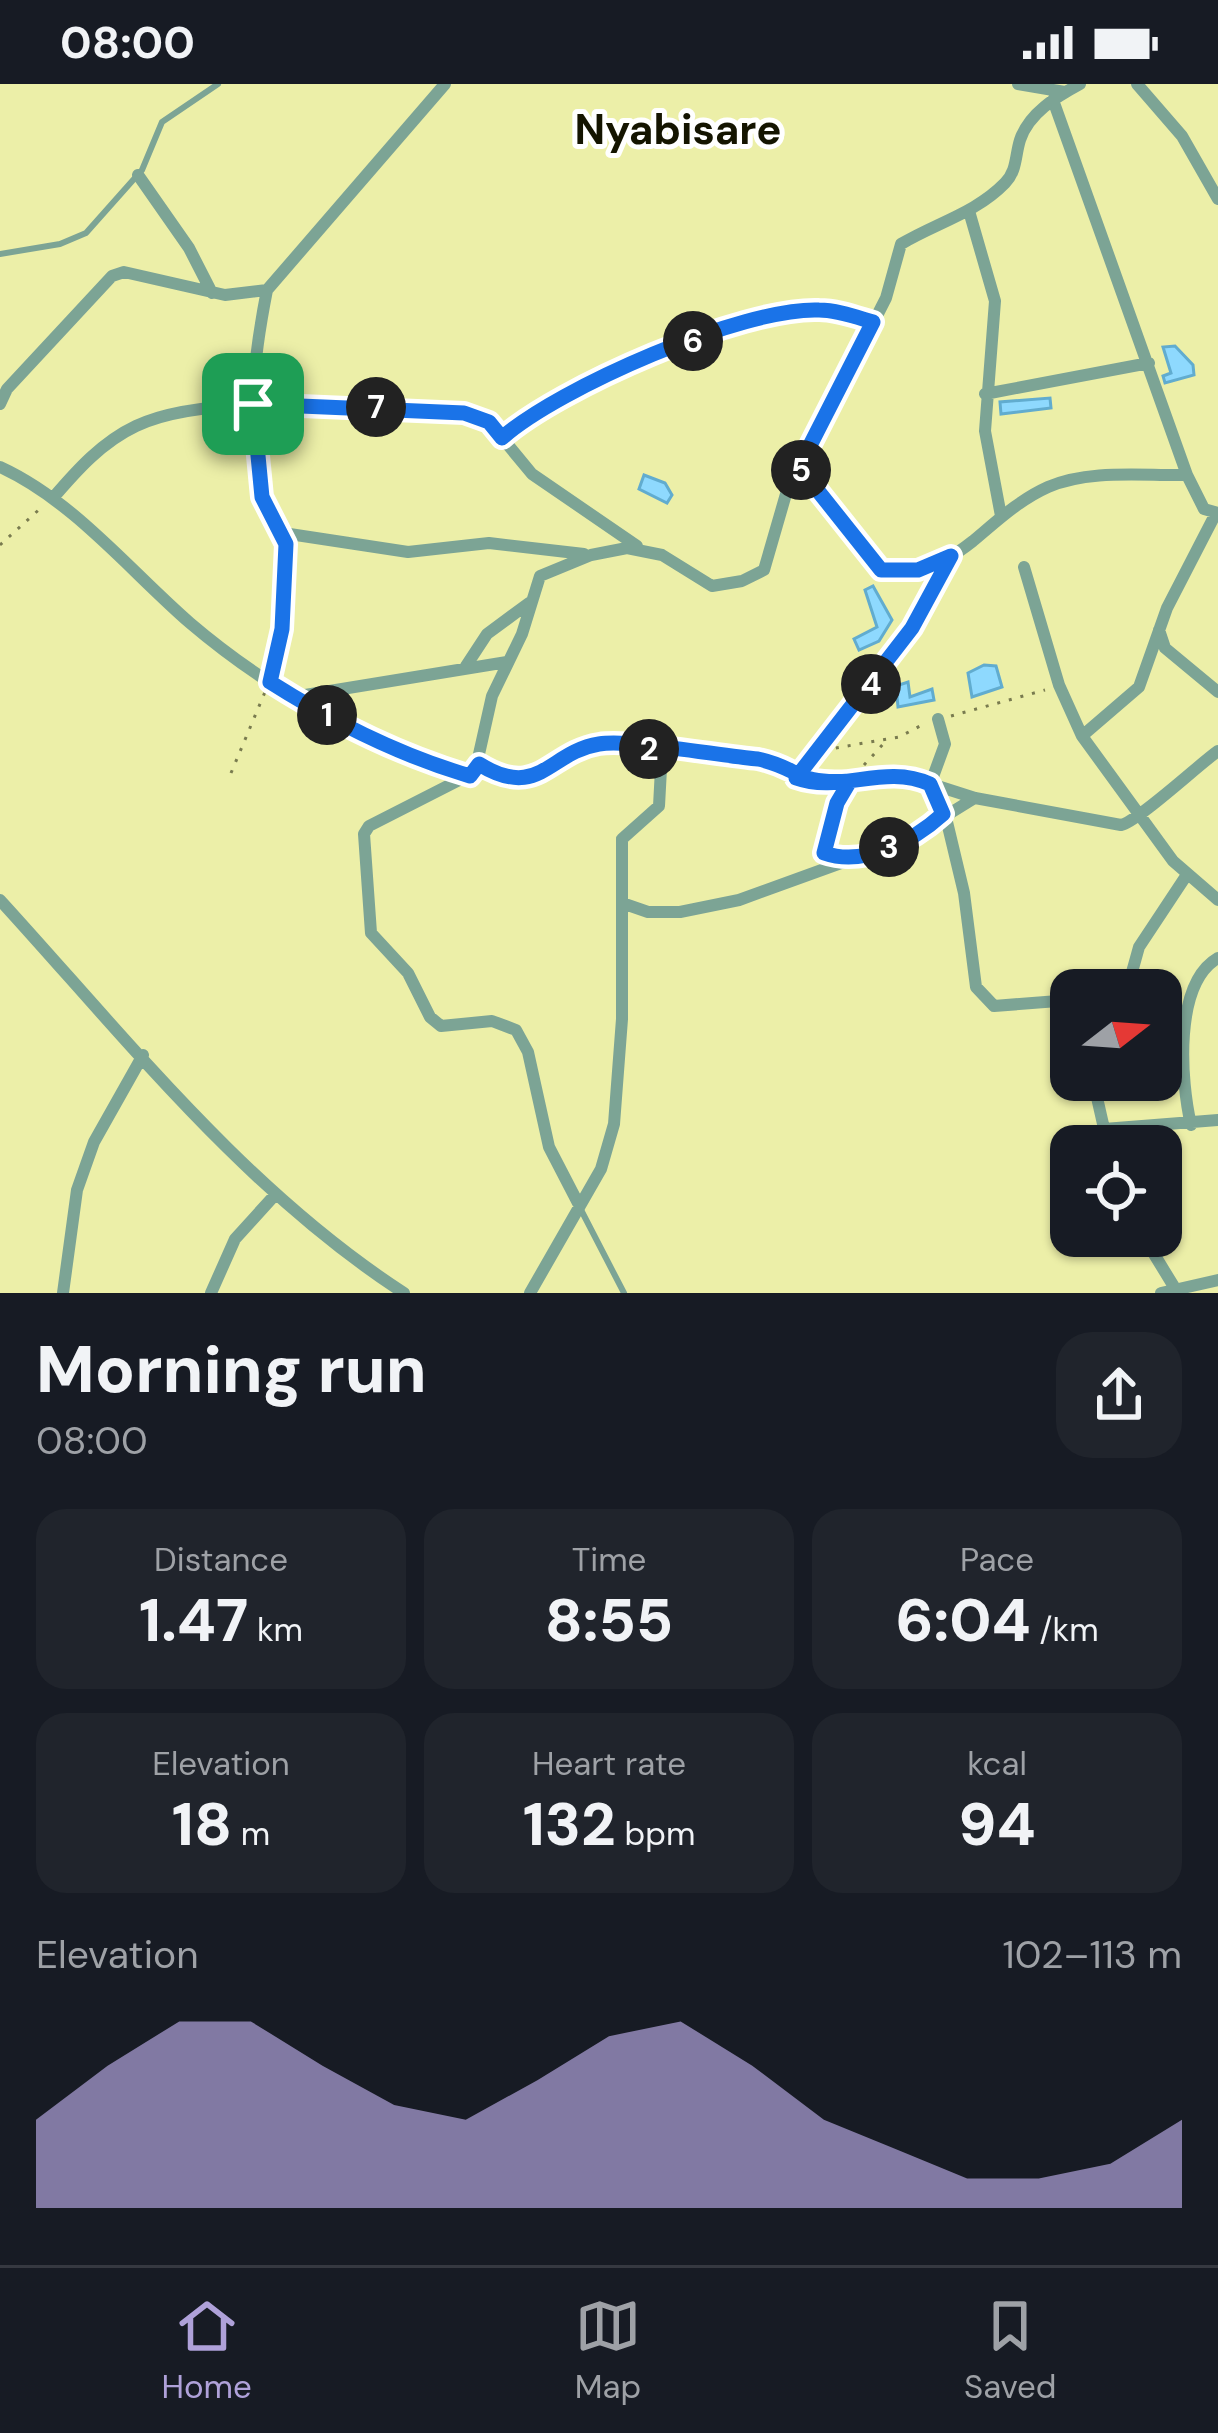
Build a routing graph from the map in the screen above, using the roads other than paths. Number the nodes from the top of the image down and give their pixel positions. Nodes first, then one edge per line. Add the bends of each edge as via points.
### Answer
1 (218, 84) edge
2 (445, 84) edge
3 (1018, 84) edge
4 (1080, 84) edge
5 (1137, 84) edge
6 (1066, 92) junction
7 (1053, 100) junction
8 (137, 175) junction
9 (1218, 199) edge
10 (969, 211) junction
11 (0, 254) edge
12 (267, 290) junction
13 (212, 292) junction
14 (873, 322) junction
15 (1149, 363) junction
16 (985, 394) junction
17 (0, 404) edge
18 (253, 404) junction
19 (502, 438) junction
20 (0, 467) edge
21 (799, 467) junction
22 (1187, 475) junction
23 (53, 498) junction
24 (1217, 513) edge
25 (1001, 516) junction
26 (284, 533) junction
27 (644, 550) junction
28 (591, 555) junction
29 (1024, 567) dead end
30 (529, 604) junction
31 (1158, 629) junction
32 (507, 662) junction
33 (466, 666) junction
34 (270, 682) junction
35 (1218, 692) edge
36 (293, 697) junction
37 (938, 719) dead end
38 (1082, 736) junction
39 (662, 751) junction
40 (1218, 751) edge
41 (479, 764) junction
42 (470, 776) junction
43 (930, 784) junction
44 (975, 798) junction
45 (1143, 813) junction
46 (943, 814) junction
47 (1186, 876) junction
48 (0, 900) edge
49 (1218, 900) edge
50 (622, 903) junction
51 (1218, 958) edge
52 (1133, 969) edge
53 (1050, 1002) edge
54 (143, 1055) junction
55 (1218, 1120) edge
56 (1182, 1125) edge
57 (1191, 1125) junction
58 (274, 1196) junction
59 (578, 1203) junction
60 (1156, 1257) edge
61 (1218, 1280) edge
62 (1176, 1290) junction
63 (63, 1293) edge
64 (212, 1293) edge
65 (404, 1293) edge
66 (530, 1293) edge
67 (624, 1293) edge
68 (1161, 1293) edge

1 - 8 lane via 162,122
2 - 12 street
3 - 6 street
4 - 6 street
5 - 9 street via 1182,136
6 - 7 street
7 - 10 street via 1025,128 1011,176
7 - 15 street
8 - 11 lane via 86,232
8 - 13 street
10 - 14 street via 901,244
10 - 16 street via 994,302
12 - 13 street
12 - 18 street
13 - 17 street via 112,276
14 - 19 street via 821,310 739,325 538,409
14 - 21 street
15 - 16 street
15 - 22 street
16 - 25 street
18 - 19 street via 464,413 489,422
18 - 23 street via 132,427
18 - 26 street via 262,497
19 - 27 street via 532,474
20 - 23 street
21 - 25 street via 881,570 918,570 951,556
21 - 27 street via 770,558 755,575 709,586
22 - 24 street via 1204,509
22 - 25 street via 1054,484
23 - 34 street via 195,627
24 - 31 street
26 - 28 street via 408,552 489,544
26 - 34 street via 283,613
27 - 28 street
28 - 30 street via 540,576
29 - 38 street
30 - 32 street
30 - 33 street via 487,634
31 - 35 street via 1165,648
31 - 38 street via 1139,687
32 - 33 street
32 - 41 street
33 - 36 street
34 - 36 street
36 - 42 street via 394,750
37 - 43 street via 945,744
38 - 45 street
39 - 41 street via 598,744 515,779
39 - 43 street via 758,759 796,778 886,774
39 - 50 street via 659,806 622,839
40 - 45 street
41 - 42 street
42 - 59 street via 364,834 371,933 442,1026 491,1021 516,1030 549,1147
43 - 44 street
43 - 46 street
44 - 45 street via 1120,825
44 - 46 street
45 - 47 street
46 - 50 street via 910,838 710,908 649,912
46 - 53 street via 982,999 994,1006
47 - 49 street
47 - 52 street
48 - 54 street
50 - 59 street via 614,1124 601,1168
51 - 57 street via 1185,1025 1182,1079
54 - 58 street
54 - 63 street via 77,1190
55 - 57 street
56 - 57 street
58 - 64 street via 235,1239
58 - 65 street
59 - 66 street
59 - 67 lane
60 - 62 street
61 - 62 street
62 - 68 street

